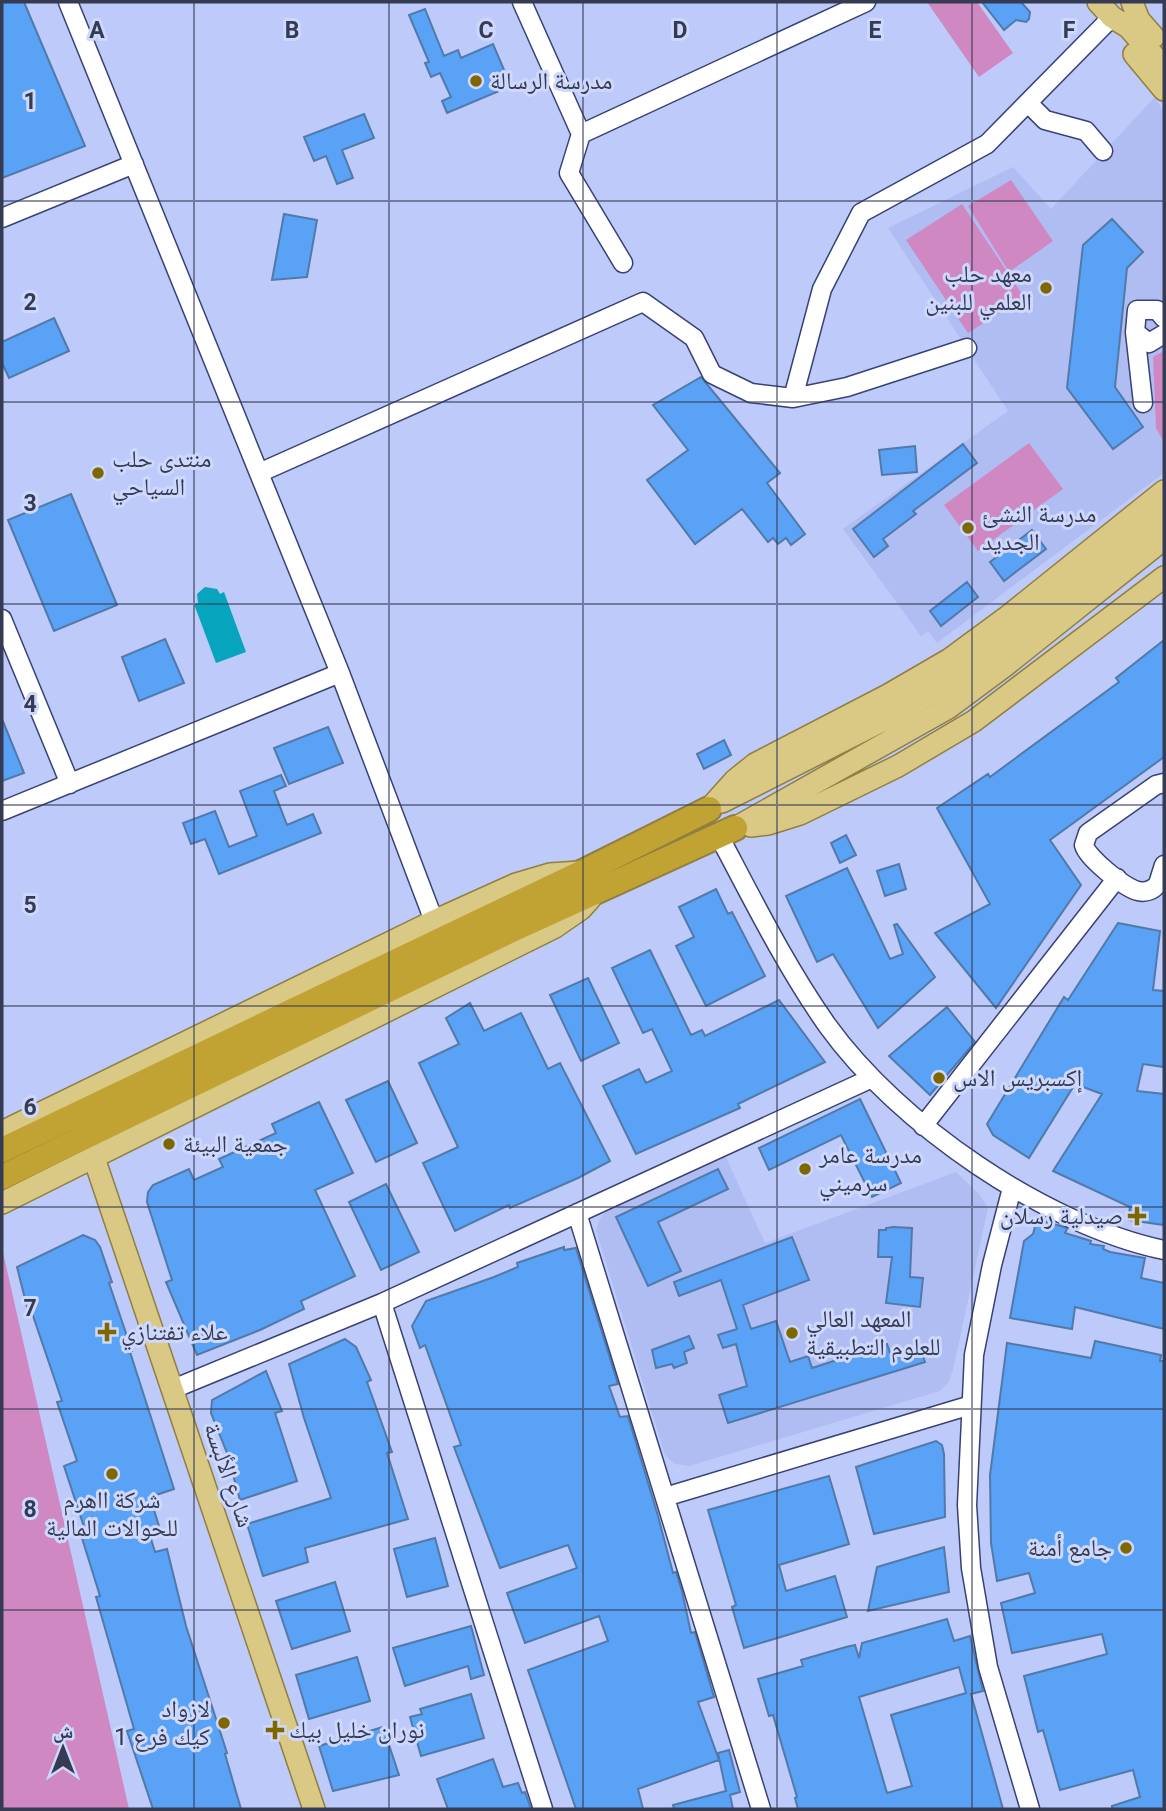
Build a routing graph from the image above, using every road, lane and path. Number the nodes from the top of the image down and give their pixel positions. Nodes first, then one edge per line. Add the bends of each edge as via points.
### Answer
1 (68, 2) edge
2 (522, 2) edge
3 (866, 2) edge
4 (1132, 2) edge
5 (1139, 2) edge
6 (1105, 9) edge
7 (1164, 29) edge
8 (1164, 49) edge
9 (1164, 67) edge
10 (1164, 90) edge
11 (1028, 103) junction
12 (581, 134) junction
13 (1103, 151) dead end
14 (134, 164) junction
15 (2, 218) edge
16 (623, 263) dead end
17 (1164, 318) edge
18 (1135, 332) junction
19 (1164, 334) edge
20 (967, 348) dead end
21 (793, 398) junction
22 (1143, 403) dead end
23 (259, 473) junction
24 (1164, 491) edge
25 (1164, 514) edge
26 (1164, 539) edge
27 (1164, 577) edge
28 (2, 619) edge
29 (340, 673) junction
30 (1164, 783) edge
31 (70, 784) junction
32 (709, 809) junction
33 (2, 811) edge
34 (727, 832) junction
35 (1164, 865) edge
36 (1116, 878) junction
37 (590, 882) junction
38 (435, 921) junction
39 (872, 1078) junction
40 (923, 1126) junction
41 (2, 1132) edge
42 (2, 1150) edge
43 (94, 1158) junction
44 (2, 1177) edge
45 (1012, 1188) junction
46 (2, 1203) edge
47 (577, 1213) junction
48 (1164, 1250) edge
49 (382, 1303) junction
50 (173, 1389) junction
51 (971, 1405) junction
52 (665, 1497) junction
53 (314, 1809) edge
54 (543, 1809) edge
55 (761, 1809) edge
56 (1030, 1809) edge

1 - 14 street
2 - 12 street
3 - 12 street
4 - 8 main road via 1139,20
5 - 7 main road
6 - 9 main road
6 - 10 main road via 1119,35
6 - 11 street
11 - 13 street via 1045,120 1086,131
11 - 21 street via 987,144 861,213 822,289
12 - 16 street via 569,173
14 - 15 street
14 - 23 street
17 - 18 street via 1157,310 1137,310
18 - 19 street via 1149,343
18 - 22 street
20 - 21 street via 847,387
21 - 23 street via 751,393 712,374 694,338 643,302
23 - 29 street
24 - 32 main road via 950,659 755,764
25 - 32 main road via 942,687
26 - 34 main road via 948,708
27 - 34 main road via 974,721 898,766 800,814
28 - 31 street
29 - 31 street
29 - 38 street
30 - 36 street via 1086,836 1085,851
31 - 33 street
32 - 37 highway
34 - 37 highway
34 - 39 street via 792,972 829,1027
35 - 36 street via 1158,884 1148,891 1134,890
36 - 40 street
37 - 38 main road via 550,874 516,884
37 - 42 highway
37 - 43 main road via 581,909 555,927
37 - 44 highway via 512,930
38 - 41 main road
39 - 40 street
39 - 47 street
40 - 45 street
43 - 46 main road
43 - 50 main road, شارع الألبسة
45 - 48 street via 1081,1222
45 - 51 street via 977,1342
47 - 49 street
47 - 52 street
49 - 50 street
49 - 54 street
50 - 53 main road, شارع الألبسة
51 - 52 street
51 - 56 street via 967,1504 971,1568 988,1667
52 - 55 street

